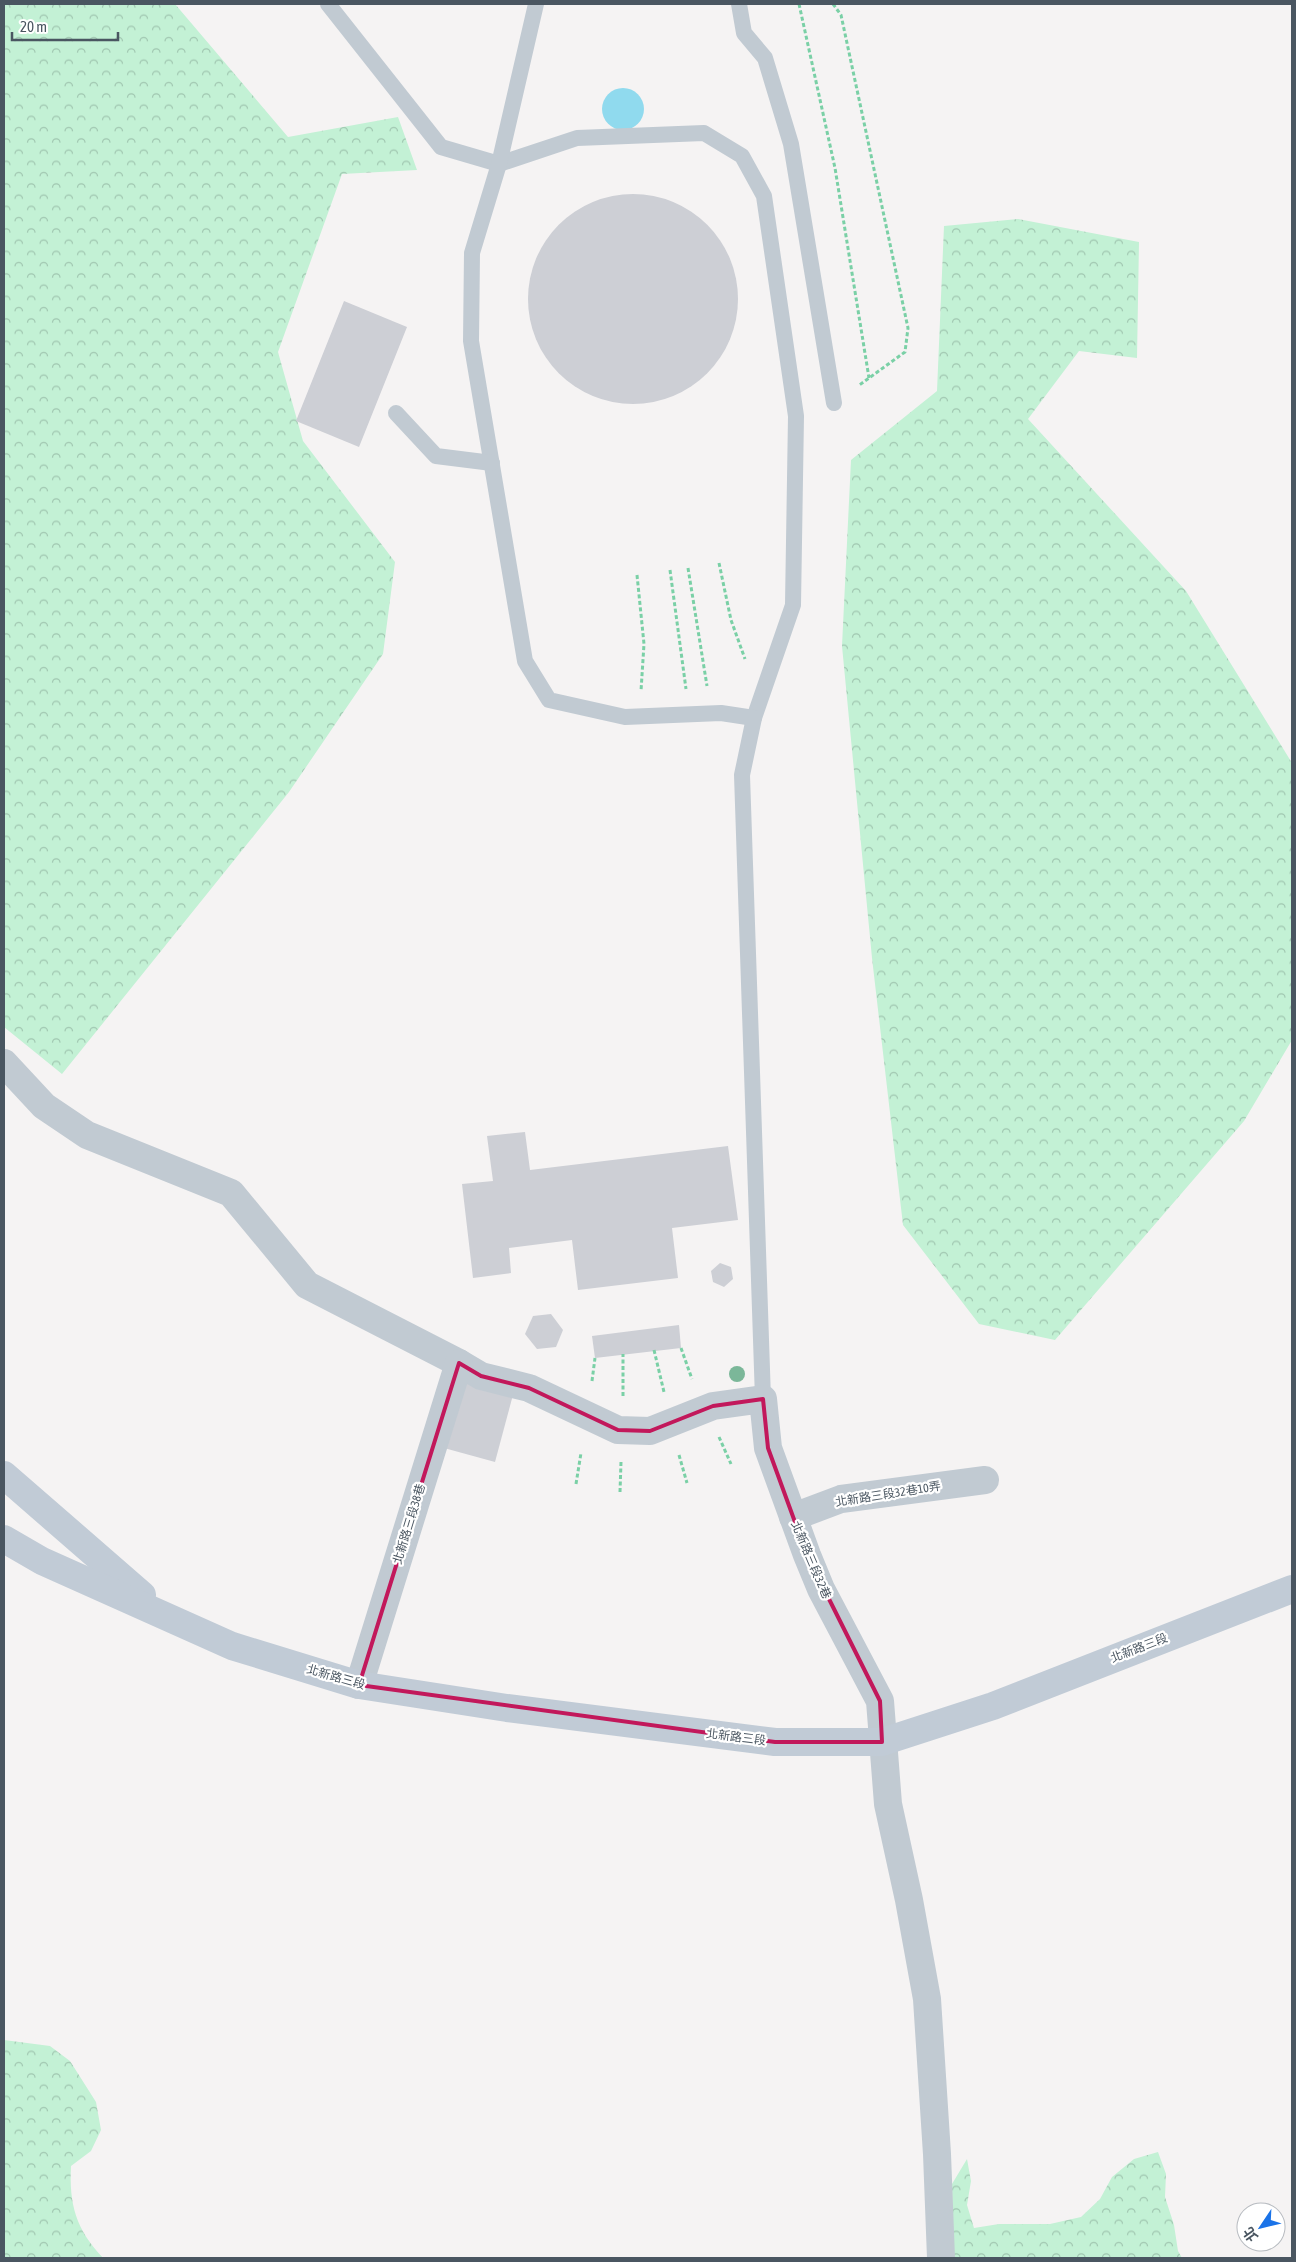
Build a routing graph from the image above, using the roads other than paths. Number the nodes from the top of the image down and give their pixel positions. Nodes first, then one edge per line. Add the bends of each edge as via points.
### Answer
1 (328, 4) edge
2 (536, 4) edge
3 (739, 4) edge
4 (499, 164) junction
5 (834, 403) dead end
6 (396, 413) dead end
7 (492, 463) junction
8 (754, 718) junction
9 (4, 1063) edge
10 (459, 1363) junction
11 (763, 1399) junction
12 (4, 1475) edge
13 (985, 1480) dead end
14 (793, 1518) junction
15 (4, 1539) edge
16 (1292, 1589) edge
17 (168, 1617) junction
18 (359, 1685) junction
19 (882, 1742) junction
20 (941, 2258) edge

1 - 4 lane via 441,147
2 - 4 lane
3 - 5 lane via 744,33 766,58 791,144
4 - 7 lane via 472,253 471,340
4 - 8 lane via 576,138 704,133 742,156 764,196 796,416 793,605
6 - 7 lane via 436,456
7 - 8 lane via 525,661 549,700 625,717 721,713
8 - 11 lane via 742,775
9 - 10 street via 44,1106 87,1135 231,1193 307,1285
10 - 11 street via 480,1376 529,1388 618,1430 650,1431 713,1406
10 - 18 street, 北新路三段38巷
11 - 14 street, 北新路三段32巷 via 768,1448
12 - 17 main road, 北新路三段
13 - 14 street, 北新路三段32巷10弄 via 841,1499
14 - 19 street, 北新路三段32巷 via 821,1590 880,1701
15 - 17 main road, 北新路三段 via 42,1561
16 - 19 main road, 北新路三段 via 993,1706
17 - 18 main road, 北新路三段 via 232,1646
18 - 19 main road, 北新路三段 via 507,1708 775,1742
19 - 20 street, 北新路三段32巷 via 888,1804 927,1999 938,2154

